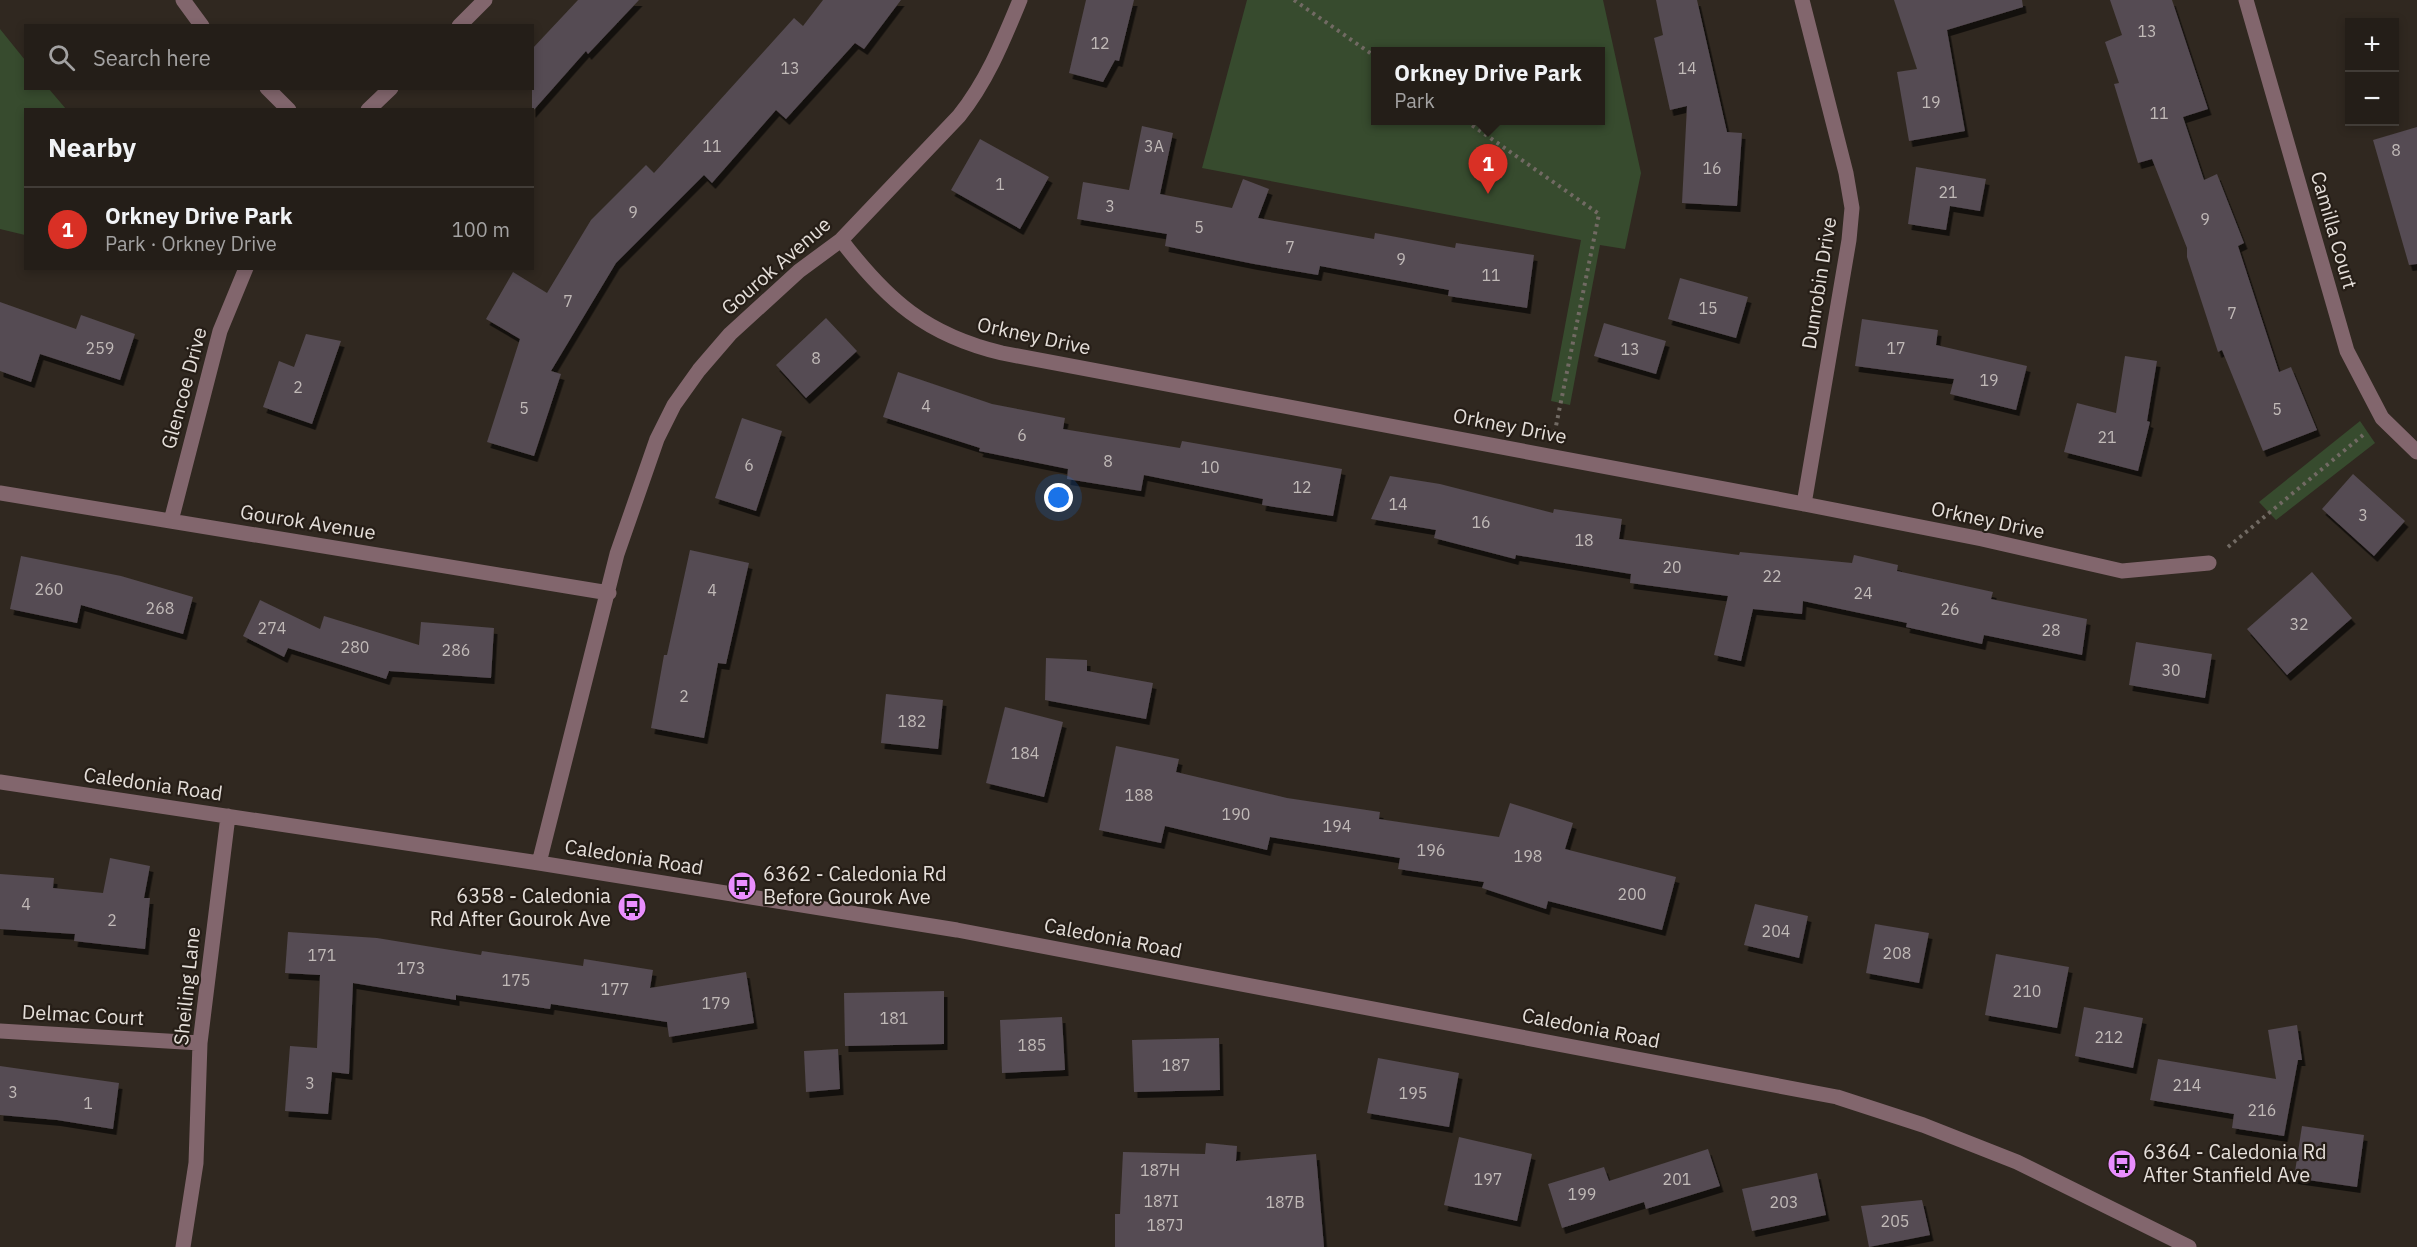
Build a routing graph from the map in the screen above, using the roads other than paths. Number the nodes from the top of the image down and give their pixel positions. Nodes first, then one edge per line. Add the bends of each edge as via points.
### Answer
1 (183, 0) edge
2 (485, 0) edge
3 (1020, 0) edge
4 (1802, 0) edge
5 (2246, 0) edge
6 (201, 24) edge
7 (461, 24) edge
8 (269, 90) edge
9 (389, 90) edge
10 (287, 108) edge
11 (370, 108) edge
12 (841, 240) junction
13 (245, 270) edge
14 (2417, 452) edge
15 (0, 493) edge
16 (1804, 504) junction
17 (171, 521) junction
18 (2209, 563) road end
19 (609, 593) junction
20 (0, 782) edge
21 (228, 816) junction
22 (539, 863) junction
23 (0, 1031) edge
24 (200, 1043) junction
25 (183, 1247) edge
26 (2189, 1247) edge

1 - 6 street
2 - 7 street
3 - 12 street, Gourok Avenue via 999,52 976,94
4 - 16 street, Dunrobin Drive via 1844,161 1851,208 1849,240
5 - 14 street, Camilla Court via 2347,351 2382,418
8 - 10 street
9 - 11 street
12 - 16 street, Orkney Drive via 879,287 910,314 975,347
12 - 19 street, Gourok Avenue via 799,271 730,334 674,405 642,480 617,554
13 - 17 street, Glencoe Drive via 220,331
15 - 17 street, Gourok Avenue
16 - 18 street, Orkney Drive via 2122,571
17 - 19 street, Gourok Avenue
19 - 22 street, Gourok Avenue
20 - 21 street, Caledonia Road
21 - 22 street, Caledonia Road
21 - 24 street, Sheiling Lane
22 - 26 street, Caledonia Road via 957,930 1837,1097 2017,1162
23 - 24 street, Delmac Court
24 - 25 street, Sheiling Lane via 196,1163

